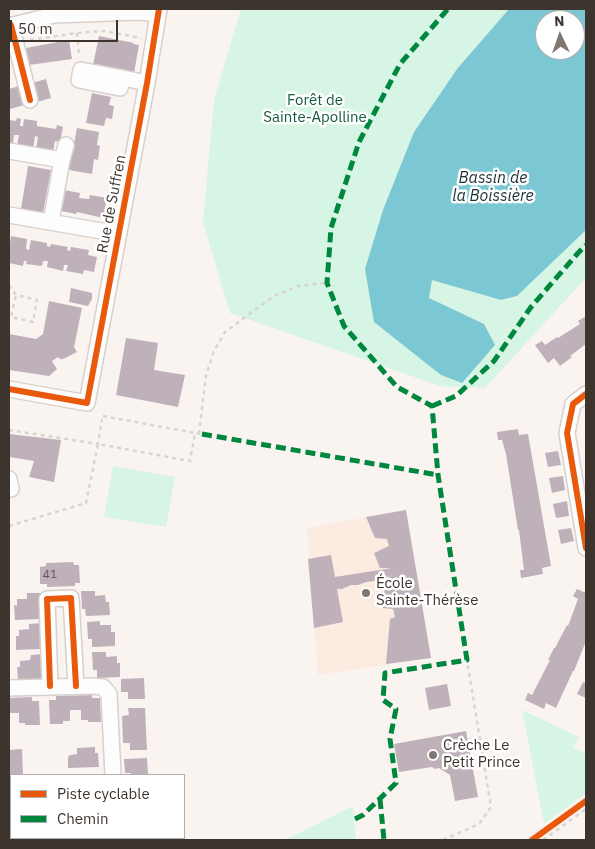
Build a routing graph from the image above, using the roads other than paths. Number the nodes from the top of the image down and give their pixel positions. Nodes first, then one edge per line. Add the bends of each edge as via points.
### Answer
1 (158, 11) edge
2 (10, 26) edge
3 (81, 70) road end
4 (147, 82) junction
5 (30, 100) dead end
6 (66, 145) dead end
7 (9, 151) edge
8 (62, 160) junction
9 (9, 215) edge
10 (51, 222) junction
11 (119, 234) junction
12 (9, 389) edge
13 (586, 394) edge
14 (586, 548) edge
15 (50, 686) junction
16 (76, 686) junction
17 (9, 688) edge
18 (112, 774) edge

1 - 2 street via 54,15
1 - 4 street, Rue de Suffren
2 - 5 street
3 - 4 street
4 - 11 street, Rue de Suffren
6 - 8 street
7 - 8 street
8 - 10 street
9 - 10 street
10 - 11 street
11 - 12 street, Rue de Suffren via 87,403
13 - 14 street via 573,404 567,433
15 - 16 street
15 - 16 street via 47,600 72,598
15 - 17 street
16 - 18 street via 104,687 109,694

